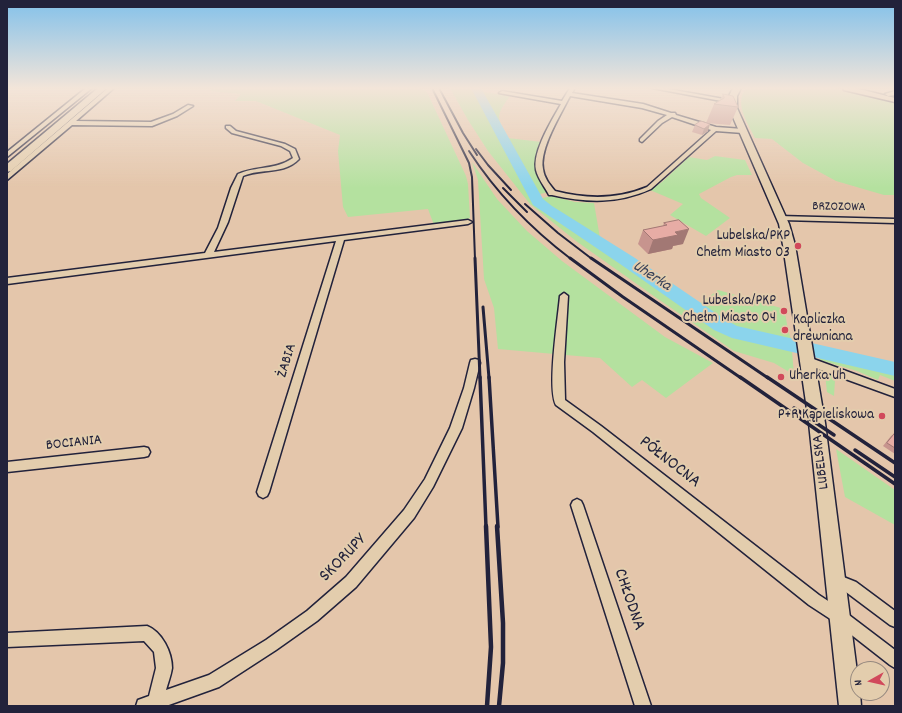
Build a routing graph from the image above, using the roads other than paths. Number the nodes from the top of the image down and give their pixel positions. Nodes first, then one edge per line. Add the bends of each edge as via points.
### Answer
1 (48, 121) edge
2 (56, 121) edge
3 (64, 121) edge
4 (159, 121) edge
5 (555, 121) edge
6 (661, 121) edge
7 (693, 121) edge
8 (739, 121) edge
9 (70, 123) joint
10 (228, 127) dead end
11 (715, 129) junction
12 (743, 131) junction
13 (642, 140) dead end
14 (7, 155) edge
15 (7, 162) edge
16 (7, 169) edge
17 (7, 178) edge
18 (782, 218) junction
19 (895, 221) edge
20 (468, 222) dead end
21 (341, 238) junction
22 (207, 256) junction
23 (7, 281) edge
24 (564, 296) dead end
25 (807, 358) junction
26 (475, 363) dead end
27 (895, 393) edge
28 (144, 452) dead end
29 (7, 467) edge
30 (263, 492) dead end
31 (577, 505) dead end
32 (836, 581) junction
33 (840, 617) junction
34 (895, 620) edge
35 (7, 640) edge
36 (895, 660) edge
37 (151, 705) edge
38 (643, 706) edge
39 (850, 706) edge

1 - 14 street
2 - 15 highway
3 - 16 highway
4 - 9 street via 152,124
5 - 11 street via 542,147 538,167 552,193 578,198 613,199 630,196 649,188
6 - 13 street
7 - 11 street
8 - 12 main road, LUBELSKA
9 - 17 street
10 - 22 street via 234,132 283,145 292,150 296,159 279,168 240,175 234,186 219,236
11 - 12 street
12 - 18 main road, LUBELSKA
18 - 19 street, BRZOZOWA
18 - 25 main road, LUBELSKA via 789,245
20 - 21 street
21 - 22 street
21 - 30 street, ŻABIA
22 - 23 street
24 - 33 street, PÓŁNOCNA via 558,386 560,402 814,600
25 - 27 street
25 - 32 main road, LUBELSKA via 818,427
26 - 37 street, SKORUPY via 456,428 430,483 409,514 351,582 312,616 241,664 213,681
28 - 29 street, BOCIANIA
31 - 38 street, CHŁODNA
32 - 33 main road, LUBELSKA
32 - 34 street via 851,587
33 - 36 street
33 - 39 main road, LUBELSKA
35 - 37 street via 147,633 161,649 164,668

